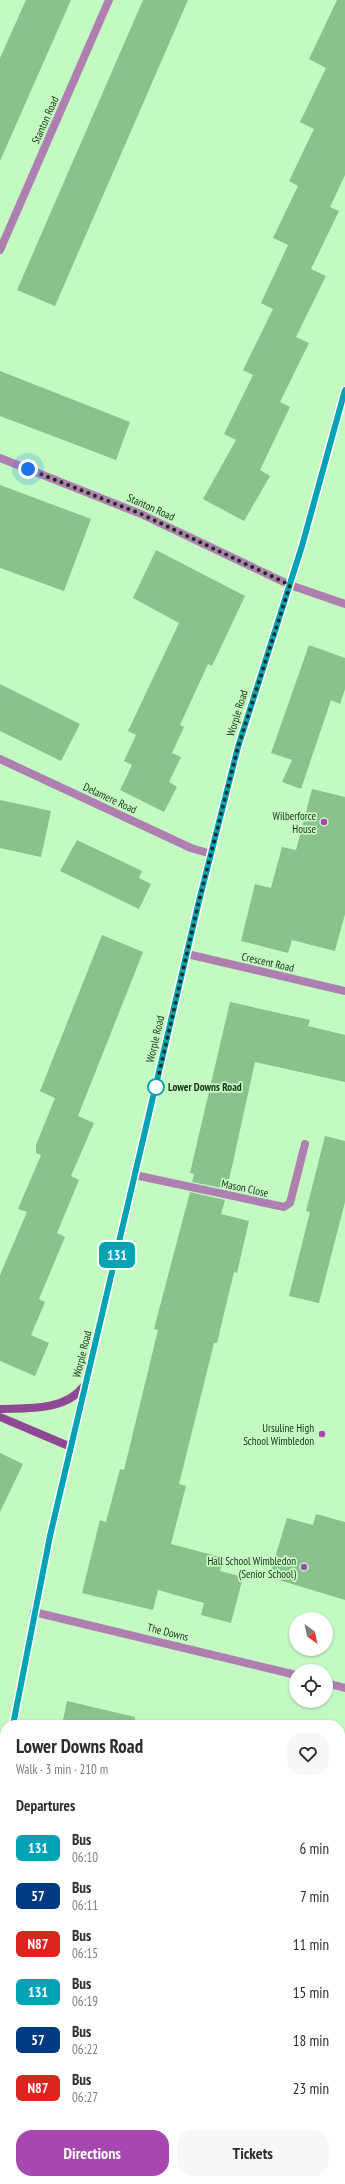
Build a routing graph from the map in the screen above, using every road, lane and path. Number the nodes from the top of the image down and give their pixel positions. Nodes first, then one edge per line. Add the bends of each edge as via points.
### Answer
1 (109, 0) edge
2 (0, 250) edge
3 (345, 390) edge
4 (0, 458) edge
5 (290, 585) junction
6 (345, 604) edge
7 (0, 759) edge
8 (211, 854) junction
9 (187, 954) junction
10 (345, 991) edge
11 (304, 1144) dead end
12 (135, 1175) junction
13 (85, 1385) junction
14 (0, 1409) edge
15 (0, 1417) edge
16 (71, 1447) junction
17 (34, 1612) junction
18 (289, 1673) edge
19 (333, 1685) edge
20 (345, 1688) edge
21 (14, 1720) edge

1 - 2 street, Stanton Road
3 - 5 main road, Worple Road
4 - 5 street, Stanton Road via 141,514
5 - 6 street, Stanton Road
5 - 8 main road, Worple Road via 238,747
7 - 8 street, Delamere Road via 191,848
8 - 9 main road, Worple Road
9 - 10 street, Crescent Road
9 - 12 main road, Worple Road
11 - 12 street, Mason Close via 290,1203 284,1207
12 - 13 main road, Worple Road
13 - 14 main road via 78,1394 66,1401 34,1407
13 - 16 main road, Worple Road
15 - 16 main road
16 - 17 main road, Worple Road
17 - 18 street, The Downs
17 - 21 main road, Worple Road
19 - 20 street

